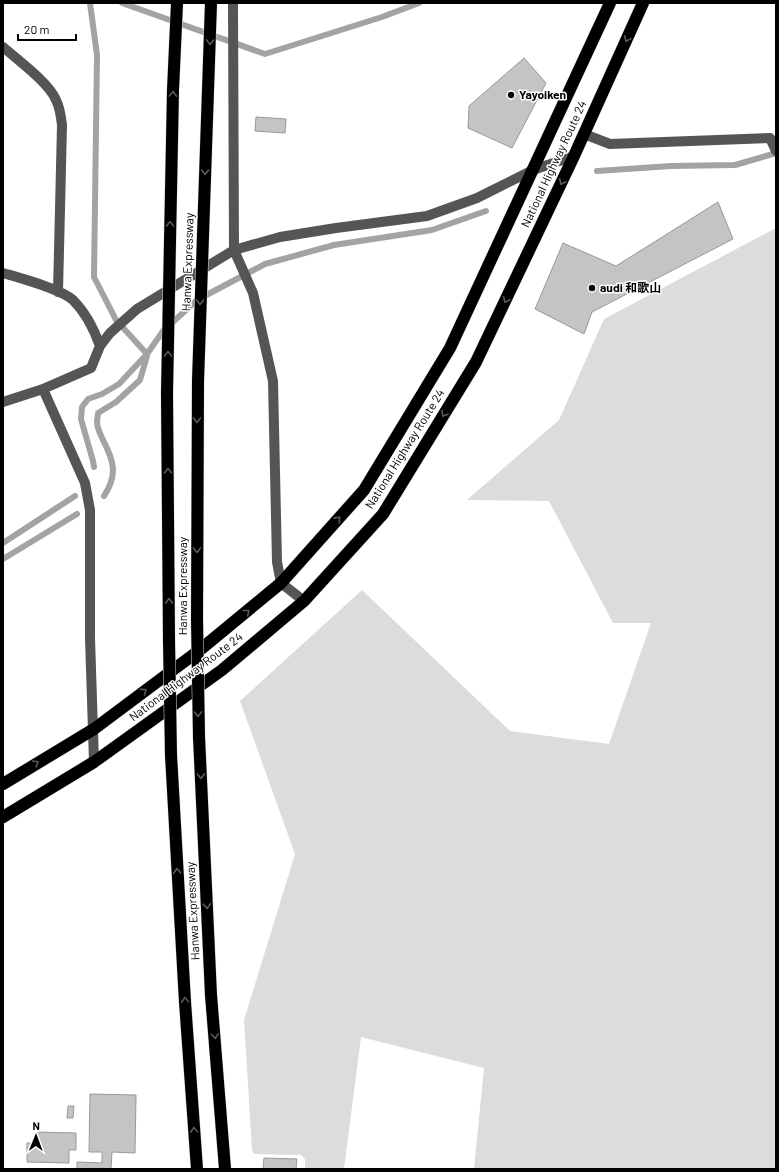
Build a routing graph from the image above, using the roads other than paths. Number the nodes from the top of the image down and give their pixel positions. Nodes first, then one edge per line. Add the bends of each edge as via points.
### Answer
1 (176, 3) edge
2 (211, 3) edge
3 (233, 3) edge
4 (610, 3) edge
5 (644, 3) edge
6 (3, 47) edge
7 (584, 134) junction
8 (776, 151) edge
9 (574, 156) junction
10 (533, 170) junction
11 (234, 250) junction
12 (3, 273) edge
13 (58, 292) junction
14 (100, 346) junction
15 (43, 389) junction
16 (3, 402) edge
17 (281, 583) junction
18 (304, 601) junction
19 (94, 728) junction
20 (94, 762) junction
21 (3, 784) edge
22 (3, 817) edge
23 (197, 1169) edge
24 (225, 1169) edge

23 -> 1 highway, Hanwa Expressway, bridge via 171,755 167,392
2 -> 24 highway, Hanwa Expressway, bridge via 198,381 197,619 199,737 211,995
3 - 11 street
4 - 10 highway, National Highway Route 24
5 -> 7 highway, National Highway Route 24
6 - 13 street via 48,87 56,98 60,110 62,125
7 - 8 street via 610,144 770,138
7 - 9 highway, National Highway Route 24
9 - 10 street
9 -> 18 highway, National Highway Route 24 via 472,369 383,514
10 - 11 street via 478,198 427,216 336,228 280,238
17 -> 10 highway, National Highway Route 24 via 364,490 450,348
11 - 14 street via 137,309 110,333
11 - 17 street via 253,293 273,382 277,562
12 - 13 street
13 - 14 street via 72,300 85,316
14 - 15 street via 91,368
15 - 16 street
15 - 19 street via 85,483 90,510 90,638
17 - 18 street
19 -> 17 highway, National Highway Route 24 via 201,649
18 - 20 highway, National Highway Route 24 via 222,670
19 - 20 street
21 -> 19 highway, National Highway Route 24
20 - 22 highway, National Highway Route 24

